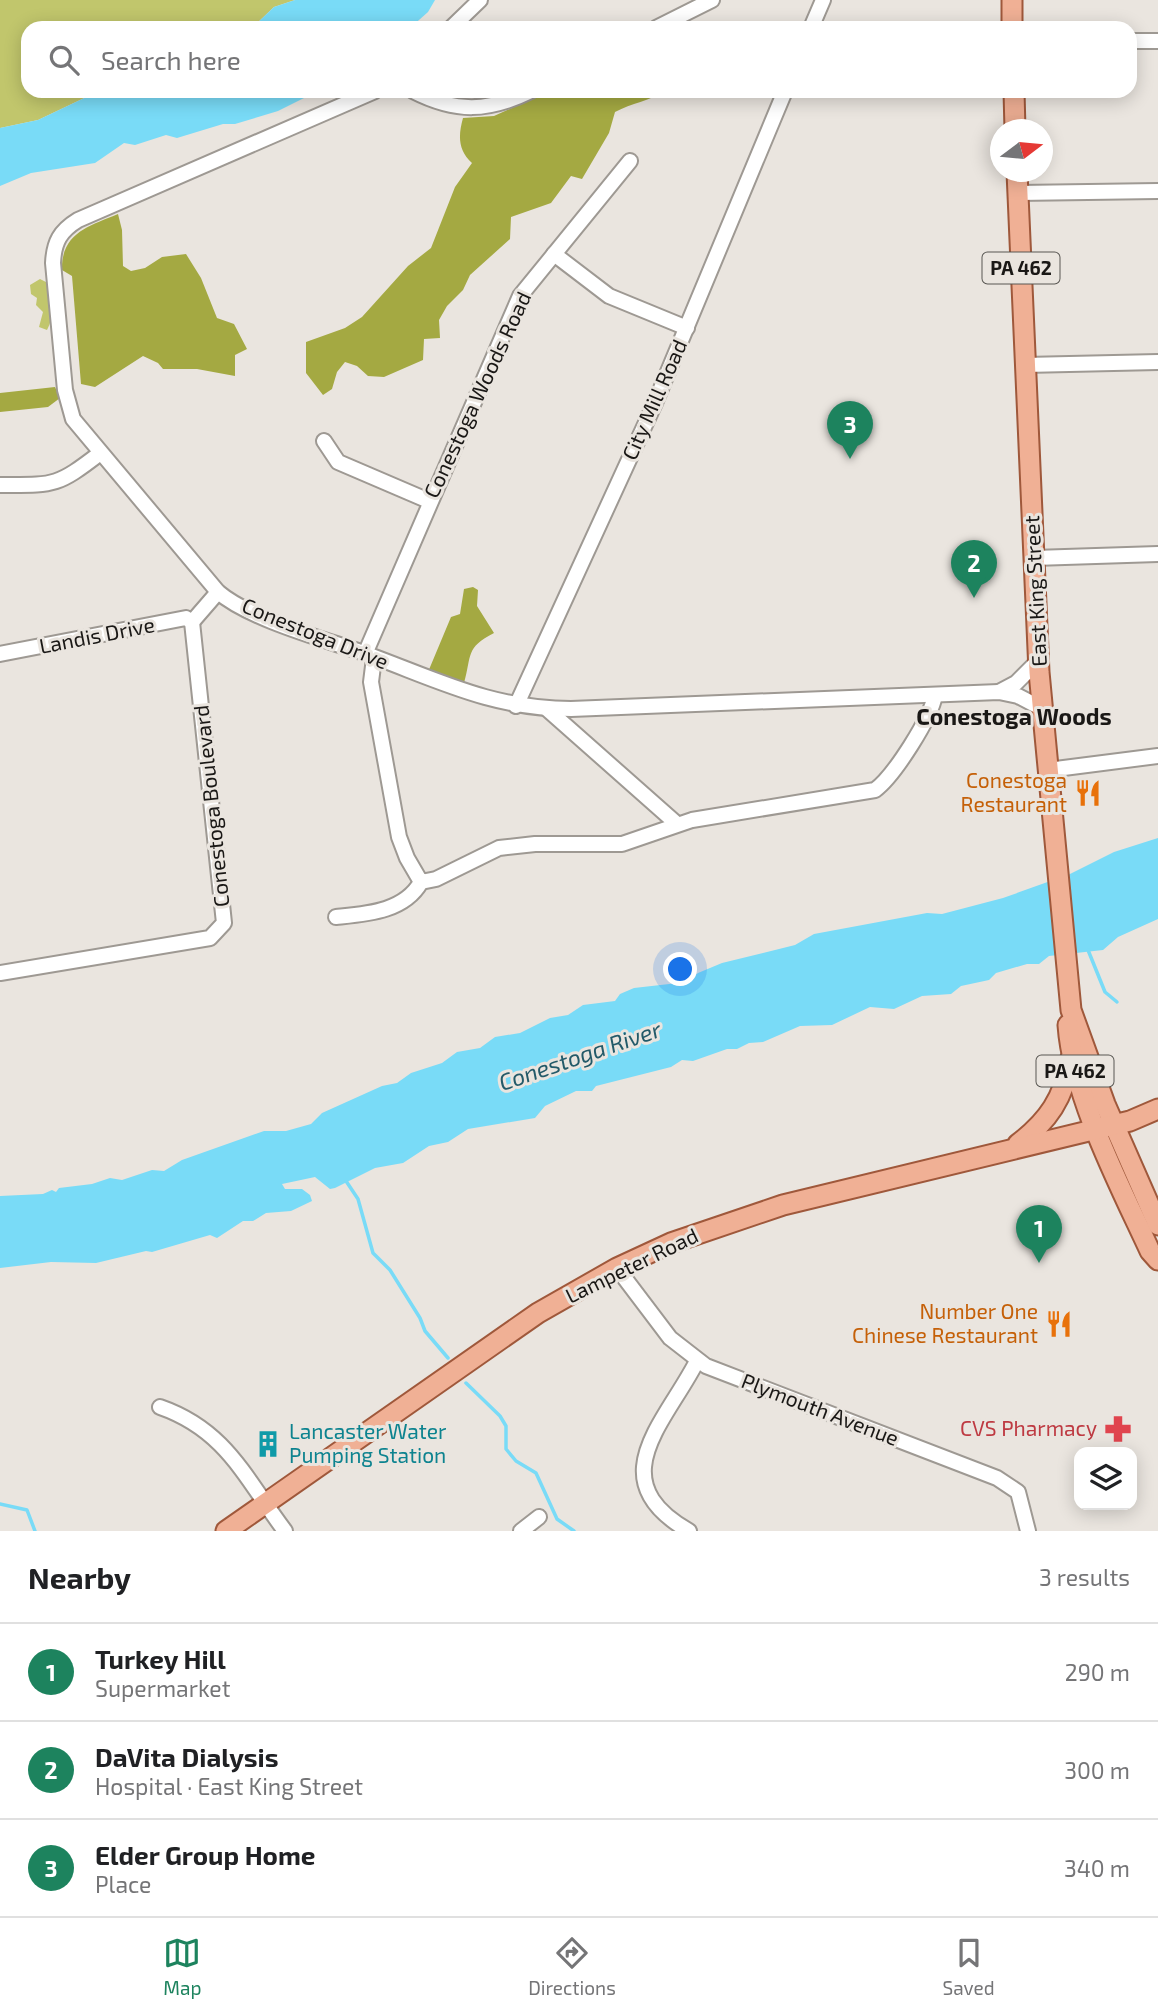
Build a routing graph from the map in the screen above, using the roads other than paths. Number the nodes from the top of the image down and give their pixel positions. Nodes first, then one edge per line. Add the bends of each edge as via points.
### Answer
1 (480, 0) edge
2 (712, 0) edge
3 (823, 0) edge
4 (1012, 0) edge
5 (458, 21) edge
6 (670, 21) edge
7 (814, 21) edge
8 (1012, 21) edge
9 (1137, 41) edge
10 (1158, 41) edge
11 (358, 98) edge
12 (432, 98) edge
13 (515, 98) edge
14 (782, 98) edge
15 (1014, 98) edge
16 (1015, 119) edge
17 (631, 161) dead end
18 (1017, 182) edge
19 (1158, 191) edge
20 (1018, 193) junction
21 (554, 254) junction
22 (687, 328) junction
23 (1158, 362) edge
24 (1026, 365) junction
25 (324, 441) dead end
26 (99, 454) junction
27 (0, 485) edge
28 (429, 501) junction
29 (1158, 554) edge
30 (1034, 558) junction
31 (218, 592) junction
32 (192, 621) junction
33 (0, 654) edge
34 (370, 656) junction
35 (1039, 660) junction
36 (999, 692) junction
37 (935, 695) junction
38 (516, 706) junction
39 (547, 709) junction
40 (1043, 709) junction
41 (1158, 757) edge
42 (1048, 771) junction
43 (677, 824) junction
44 (421, 883) junction
45 (335, 917) dead end
46 (0, 973) edge
47 (1071, 1010) junction
48 (1070, 1059) junction
49 (1158, 1109) edge
50 (1105, 1126) junction
51 (1009, 1150) junction
52 (1158, 1225) edge
53 (1158, 1260) edge
54 (617, 1268) junction
55 (697, 1361) junction
56 (160, 1407) dead end
57 (264, 1504) junction
58 (539, 1517) dead end
59 (226, 1531) edge
60 (285, 1531) edge
61 (522, 1531) edge
62 (689, 1531) edge
63 (1028, 1531) edge

1 - 5 street
2 - 6 street
3 - 7 street
4 - 8 main road
9 - 10 street
11 - 26 street, Conestoga Drive via 78,220 62,232 55,243 53,263 65,390 73,419
12 - 13 street via 478,109
14 - 22 street, City Mill Road
15 - 16 main road
17 - 21 street, Conestoga Woods Road
18 - 20 main road, East King Street / PA 462
19 - 20 street
20 - 24 main road, East King Street / PA 462
21 - 22 street via 609,296
21 - 28 street, Conestoga Woods Road via 520,296
22 - 38 street, City Mill Road
23 - 24 street
24 - 30 main road, East King Street / PA 462
25 - 28 street via 338,462
26 - 27 street via 60,482
26 - 31 street, Conestoga Drive
28 - 34 street, Conestoga Woods Road
29 - 30 street
30 - 35 main road, East King Street / PA 462
31 - 32 street
31 - 34 street, Conestoga Drive via 281,623
32 - 33 street, Landis Drive via 186,618
32 - 46 street, Conestoga Boulevard via 224,923 210,938
34 - 38 street, Conestoga Drive via 459,691
34 - 44 street, Conestoga Woods Road via 399,837
35 - 36 street via 1016,683
35 - 40 main road, East King Street / PA 462
36 - 37 street, Conestoga Drive
36 - 40 street, Conestoga Drive
37 - 39 street, Conestoga Drive
37 - 43 street via 895,768 875,790
38 - 39 street, Conestoga Drive
39 - 43 street
40 - 42 main road, East King Street / PA 462
41 - 42 street
42 - 47 main road, East King Street / PA 462
43 - 44 street via 622,844 499,848
44 - 45 street via 412,895 389,908
47 - 48 main road, PA 462
47 - 50 main road, PA 462
48 - 50 main road, PA 462
48 - 51 main road via 1051,1114
49 - 50 main road, Lampeter Road
50 - 51 main road, Lampeter Road
50 - 52 main road, PA 462
50 - 53 main road, PA 462 via 1150,1251
51 - 54 main road, Lampeter Road via 738,1218
54 - 55 street, Plymouth Avenue via 650,1314
54 - 57 main road, Lampeter Road via 538,1313
55 - 62 street via 652,1440 642,1467 652,1497 671,1521
55 - 63 street, Plymouth Avenue via 997,1478 1018,1492
56 - 57 street via 207,1429 232,1455
57 - 59 main road, Lampeter Road
57 - 60 street
58 - 61 street

